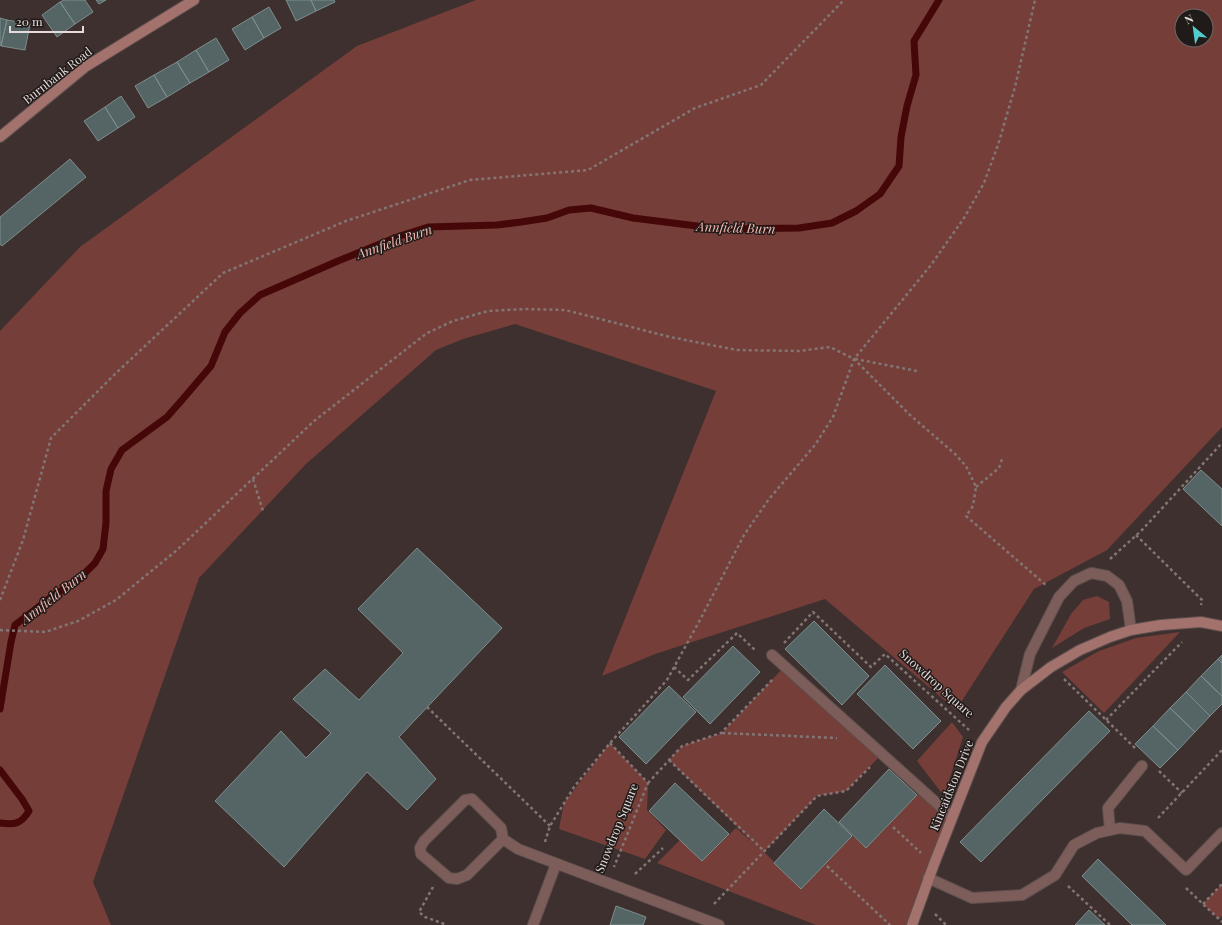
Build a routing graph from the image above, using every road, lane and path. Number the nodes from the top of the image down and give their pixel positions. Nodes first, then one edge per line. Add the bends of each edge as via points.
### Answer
1 (194, 0) edge
2 (844, 0) edge
3 (1035, 0) edge
4 (0, 137) edge
5 (854, 359) junction
6 (917, 371) dead end
7 (1222, 443) edge
8 (1002, 458) dead end
9 (253, 479) junction
10 (976, 487) junction
11 (263, 511) dead end
12 (1136, 534) junction
13 (1103, 575) junction
14 (1059, 597) junction
15 (0, 600) edge
16 (1201, 622) junction
17 (1222, 626) edge
18 (0, 630) edge
19 (1131, 630) junction
20 (772, 655) junction
21 (674, 667) junction
22 (784, 667) junction
23 (1051, 667) junction
24 (1021, 690) junction
25 (427, 707) dead end
26 (1106, 720) junction
27 (722, 733) junction
28 (865, 739) junction
29 (982, 742) junction
30 (610, 743) junction
31 (1137, 750) dead end
32 (1222, 750) edge
33 (882, 754) junction
34 (669, 760) junction
35 (1142, 766) dead end
36 (1154, 766) dead end
37 (648, 783) junction
38 (1182, 792) junction
39 (952, 817) junction
40 (550, 826) junction
41 (893, 827) dead end
42 (1110, 830) junction
43 (1145, 831) junction
44 (1222, 834) edge
45 (503, 839) junction
46 (662, 848) dead end
47 (764, 851) junction
48 (539, 858) junction
49 (556, 864) junction
50 (934, 864) junction
51 (827, 866) dead end
52 (442, 871) junction
53 (1055, 875) junction
54 (928, 878) junction
55 (607, 883) junction
56 (1222, 884) edge
57 (620, 888) junction
58 (1203, 904) dead end
59 (700, 918) junction
60 (446, 925) edge
61 (533, 925) edge
62 (719, 925) edge
63 (890, 925) edge
64 (912, 925) edge
65 (1110, 925) edge

1 - 4 street, Burnbank Road via 85,67
2 - 15 path via 761,85 695,108 588,170 470,180 346,221 223,273 51,438 23,540
3 - 5 path via 1015,88 984,183 964,218 931,264
5 - 6 path
5 - 9 path via 830,346 799,351 737,350 670,337 565,310 488,311 453,321 427,333 314,421
5 - 10 path via 910,415 958,457 966,466
5 - 21 path via 833,417 815,445 769,499 744,535
7 - 12 path
8 - 10 path via 1000,468
9 - 11 path
9 - 18 path via 177,550 116,600 78,621 46,632
10 - 14 path via 973,506 966,516
12 - 13 path via 1110,558
12 - 16 path via 1202,600
13 - 14 street via 1091,573 1074,581
13 - 19 street via 1119,585 1127,602
14 - 24 street via 1030,654
16 - 17 street, Kincaidston Drive
16 - 19 street, Kincaidston Drive
16 - 26 path
19 - 23 street, Kincaidston Drive via 1080,650
20 - 21 path via 766,661 737,633 688,680
20 - 22 street
20 - 29 path, Snowdrop Square via 813,612 871,667 885,654
21 - 30 path via 666,680
22 - 27 path, Snowdrop Square
22 - 28 street
23 - 24 street, Kincaidston Drive
23 - 26 path
24 - 29 street, Kincaidston Drive
25 - 40 path
26 - 31 path
27 - 28 path, Snowdrop Square
27 - 34 path, Snowdrop Square via 682,746
28 - 33 street
29 - 39 street, Kincaidston Drive
30 - 37 path, Snowdrop Square
30 - 40 path via 574,787
32 - 38 path
33 - 39 street
33 - 47 path via 846,791 817,796
34 - 37 path, Snowdrop Square
34 - 47 path
35 - 42 street via 1108,808
36 - 38 path
37 - 55 path, Snowdrop Square
38 - 43 path
39 - 50 street, Kincaidston Drive
40 - 48 path
41 - 50 path
42 - 43 street via 1120,828
42 - 53 street via 1097,833 1074,846
43 - 44 street via 1186,870
45 - 48 street via 518,850
45 - 52 street via 467,875 457,879 449,878
45 - 52 street via 501,828 480,806 472,799 465,800 420,848 421,854
46 - 57 path
47 - 59 path
48 - 49 street
49 - 55 street
49 - 61 street
50 - 54 street, Kincaidston Drive
51 - 63 path
52 - 60 path via 419,912
53 - 54 street via 1022,895 972,898
53 - 65 path
54 - 64 street, Kincaidston Drive
55 - 57 street
56 - 58 path
57 - 59 street
59 - 62 street

